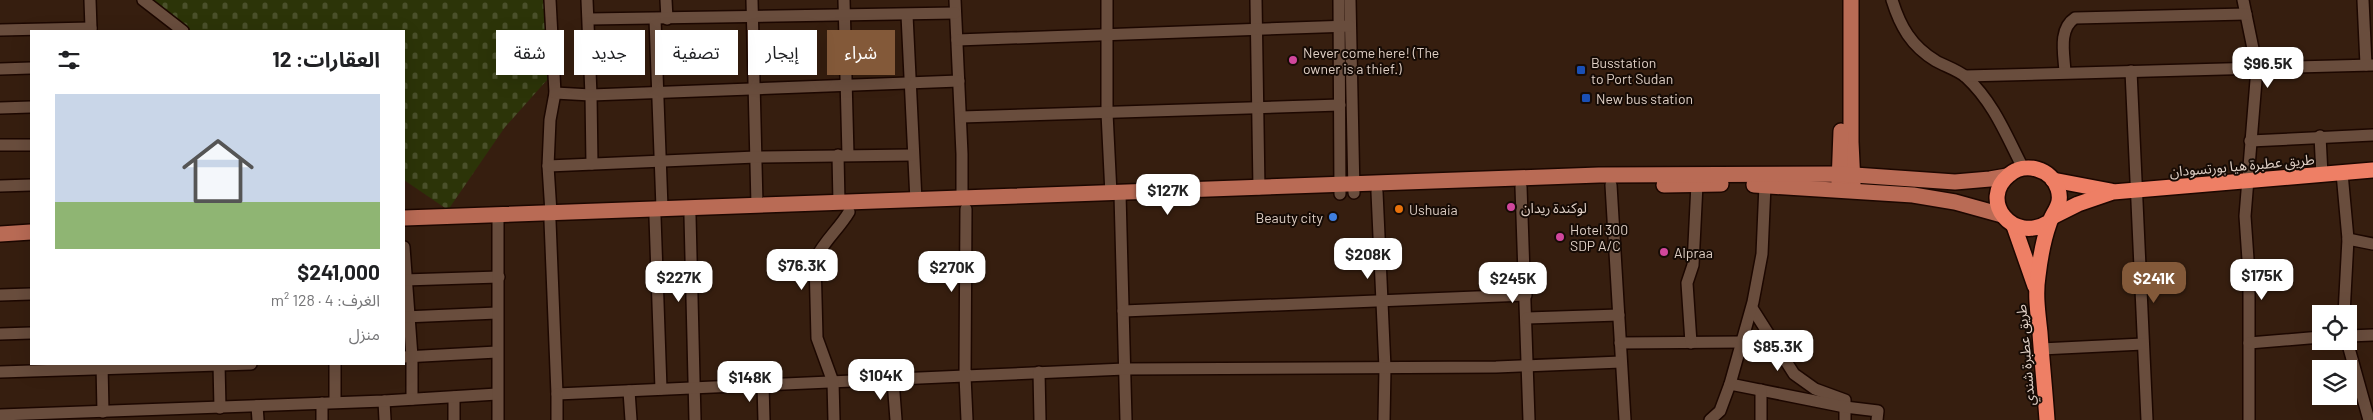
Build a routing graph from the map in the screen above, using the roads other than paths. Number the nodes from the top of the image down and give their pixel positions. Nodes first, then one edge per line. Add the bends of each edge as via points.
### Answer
1 (90, 0) edge
2 (143, 0) edge
3 (550, 0) edge
4 (587, 0) edge
5 (666, 0) edge
6 (752, 0) edge
7 (844, 0) edge
8 (955, 0) edge
9 (1107, 0) edge
10 (1256, 0) edge
11 (1339, 0) edge
12 (1350, 0) edge
13 (1841, 0) edge
14 (1851, 0) edge
15 (1892, 0) edge
16 (2243, 0) edge
17 (2362, 0) edge
18 (955, 13) junction
19 (907, 14) junction
20 (2246, 14) junction
21 (844, 15) junction
22 (752, 16) junction
23 (667, 18) junction
24 (588, 19) junction
25 (655, 19) junction
26 (1345, 27) junction
27 (0, 30) edge
28 (91, 30) edge
29 (182, 30) edge
30 (1256, 31) junction
31 (1109, 36) junction
32 (957, 40) junction
33 (2370, 65) edge
34 (30, 68) edge
35 (2257, 68) junction
36 (0, 69) edge
37 (2131, 71) junction
38 (2065, 72) junction
39 (1965, 76) junction
40 (959, 81) junction
41 (912, 83) junction
42 (846, 84) junction
43 (753, 88) junction
44 (656, 91) junction
45 (555, 93) junction
46 (591, 94) junction
47 (1340, 104) junction
48 (30, 106) edge
49 (0, 108) edge
50 (1258, 108) junction
51 (1107, 113) junction
52 (961, 117) junction
53 (2373, 134) edge
54 (2320, 136) junction
55 (2250, 141) junction
56 (1846, 144) junction
57 (0, 145) edge
58 (30, 145) edge
59 (843, 155) junction
60 (914, 156) junction
61 (756, 157) junction
62 (660, 160) junction
63 (592, 164) junction
64 (548, 166) junction
65 (2023, 168) junction
66 (2373, 170) edge
67 (2342, 173) junction
68 (1823, 174) junction
69 (1853, 174) junction
70 (2322, 175) junction
71 (2007, 176) junction
72 (2054, 180) junction
73 (2248, 181) junction
74 (1697, 184) junction
75 (30, 185) edge
76 (1764, 185) junction
77 (0, 186) edge
78 (1611, 186) junction
79 (1521, 187) junction
80 (1259, 189) junction
81 (1347, 189) junction
82 (1846, 190) junction
83 (2135, 190) junction
84 (1377, 192) junction
85 (2113, 192) junction
86 (1117, 197) junction
87 (916, 201) junction
88 (964, 204) junction
89 (757, 205) junction
90 (844, 207) junction
91 (658, 213) junction
92 (2002, 215) junction
93 (690, 216) junction
94 (550, 217) junction
95 (405, 218) edge
96 (2052, 219) junction
97 (498, 222) junction
98 (2014, 226) junction
99 (405, 227) edge
100 (30, 232) edge
101 (0, 234) edge
102 (2348, 239) junction
103 (30, 242) edge
104 (0, 244) edge
105 (2373, 244) edge
106 (499, 278) junction
107 (405, 280) edge
108 (2036, 288) junction
109 (30, 294) edge
110 (0, 295) edge
111 (1526, 295) junction
112 (1382, 299) junction
113 (2344, 305) edge
114 (1752, 308) junction
115 (1123, 311) junction
116 (497, 313) junction
117 (1620, 315) junction
118 (406, 317) edge
119 (1526, 318) junction
120 (30, 333) edge
121 (0, 334) edge
122 (2373, 335) edge
123 (2357, 336) edge
124 (2312, 338) edge
125 (1743, 342) junction
126 (1620, 343) junction
127 (1691, 343) junction
128 (2250, 343) junction
129 (2143, 344) junction
130 (2041, 349) junction
131 (2350, 350) edge
132 (496, 352) junction
133 (408, 357) edge
134 (1621, 362) junction
135 (219, 365) edge
136 (334, 365) edge
137 (102, 366) edge
138 (1528, 367) junction
139 (1385, 368) junction
140 (1125, 369) junction
141 (0, 372) edge
142 (1039, 372) junction
143 (965, 376) junction
144 (893, 380) junction
145 (833, 382) junction
146 (1730, 384) junction
147 (763, 385) junction
148 (661, 389) junction
149 (694, 389) junction
150 (1761, 390) junction
151 (630, 391) junction
152 (497, 394) junction
153 (557, 394) junction
154 (454, 397) junction
155 (412, 399) junction
156 (384, 401) junction
157 (335, 402) junction
158 (322, 403) junction
159 (257, 406) junction
160 (1845, 407) junction
161 (220, 408) junction
162 (103, 412) junction
163 (190, 414) edge
164 (0, 415) edge
165 (120, 416) edge
166 (57, 417) edge
167 (258, 420) edge
168 (322, 420) edge
169 (385, 420) edge
170 (454, 420) edge
171 (498, 420) edge
172 (557, 420) edge
173 (630, 420) edge
174 (695, 420) edge
175 (764, 420) edge
176 (834, 420) edge
177 (896, 420) edge
178 (967, 420) edge
179 (1040, 420) edge
180 (1126, 420) edge
181 (1384, 420) edge
182 (1530, 420) edge
183 (1625, 420) edge
184 (1710, 420) edge
185 (1761, 420) edge
186 (1845, 420) edge
187 (1877, 420) edge
188 (2047, 420) edge
189 (2147, 420) edge
190 (2249, 420) edge
191 (2369, 420) edge

1 - 28 street
2 - 29 street
3 - 45 street
4 - 24 street
5 - 23 street
6 - 22 street
7 - 21 street
8 - 18 street
9 - 31 street
10 - 30 street
11 - 26 street
12 - 26 street
13 - 56 main road
14 - 56 main road
15 - 39 street via 1904,32 1915,46
16 - 20 street
17 - 33 street
18 - 19 street
18 - 32 street
19 - 21 street
19 - 41 street
20 - 35 street
20 - 38 street via 2075,18 2065,31
21 - 22 street
21 - 42 street
22 - 23 street
22 - 43 street
23 - 25 street
24 - 25 street
24 - 46 street
25 - 44 street
26 - 30 street
26 - 47 street
26 - 81 street
27 - 28 street
30 - 31 street
30 - 50 street
31 - 32 street
31 - 51 street
32 - 40 street
33 - 35 street
34 - 36 street
35 - 37 street
35 - 55 street
37 - 38 street
37 - 83 street
38 - 39 street
39 - 65 street via 1990,102
40 - 41 street
40 - 52 street
41 - 42 street
41 - 60 street
42 - 43 street
42 - 59 street
43 - 44 street
43 - 61 street
44 - 46 street
44 - 62 street
45 - 46 street
45 - 64 street
46 - 63 street
47 - 50 street
47 - 81 street
48 - 49 street
50 - 51 street
50 - 80 street
51 - 52 street
51 - 86 street
52 - 88 street
53 - 54 street
54 - 55 street
54 - 70 street
55 - 73 street
56 - 68 main road
56 - 69 main road
56 - 69 main road via 1859,163
57 - 58 street
59 - 60 street
59 - 61 street
59 - 90 street
60 - 87 street
61 - 62 street
61 - 89 street
62 - 63 street
62 - 91 street
63 - 64 street
64 - 94 street
65 - 71 highway
65 - 72 highway via 2040,170
66 - 67 highway, طريق عطبرة هيا بورتسودان
67 - 70 highway, طريق عطبرة هيا بورتسودان
67 - 102 street
68 - 69 main road
68 - 81 main road via 1608,175
69 - 71 main road via 1955,182
69 - 82 main road
70 - 73 highway, طريق عطبرة هيا بورتسودان
71 - 92 highway via 1998,194
72 - 85 highway
72 - 96 highway via 2060,198
73 - 83 highway, طريق عطبرة هيا بورتسودان
73 - 128 street via 2245,216
74 - 76 main road
74 - 78 main road
74 - 127 street via 1692,265 1687,283
75 - 77 street
76 - 82 main road
76 - 114 street via 1762,254
78 - 79 main road
78 - 117 street
79 - 84 main road
79 - 111 street
80 - 81 main road
80 - 86 main road
81 - 84 main road
81 - 86 main road
82 - 92 main road via 1937,198
83 - 85 highway, طريق عطبرة هيا بورتسودان
83 - 129 street
84 - 112 street
85 - 96 highway via 2078,204
86 - 88 main road
86 - 115 street
87 - 88 main road
87 - 90 main road
88 - 90 main road
88 - 143 street
89 - 90 main road
89 - 91 main road
90 - 93 main road
90 - 145 street via 842,224 819,250 815,260 817,338
91 - 93 main road
91 - 94 main road
91 - 148 street
92 - 98 highway
93 - 149 street
94 - 95 main road
94 - 97 main road
94 - 153 street
96 - 98 highway via 2032,230
96 - 108 highway
97 - 99 main road
97 - 106 street
98 - 108 highway
100 - 101 main road
102 - 105 street
102 - 113 street
103 - 104 main road
106 - 107 street
106 - 116 street
107 - 118 street
108 - 130 highway, طريق عطبرة شندي
109 - 110 street
111 - 112 street
111 - 119 street
112 - 115 street
112 - 139 street
114 - 125 street
114 - 160 street via 1794,374 1815,389 1845,400
115 - 140 street
116 - 118 street
116 - 132 street
117 - 119 street
117 - 126 street
118 - 133 street
119 - 138 street
120 - 121 street
122 - 123 street
124 - 128 street
125 - 127 street
125 - 146 street
126 - 127 street
126 - 134 street
128 - 190 street
129 - 130 street
129 - 189 street
130 - 188 highway, طريق عطبرة شندي
131 - 191 street
132 - 133 street
132 - 152 street
133 - 155 street
134 - 138 street
134 - 183 street
135 - 137 street
135 - 161 street
136 - 157 street
137 - 141 street
137 - 162 street
138 - 139 street
138 - 182 street
139 - 140 street
139 - 181 street
140 - 142 street
140 - 180 street
142 - 143 street
142 - 179 street
143 - 144 street
143 - 178 street
144 - 145 street
144 - 177 street
145 - 147 street
145 - 176 street
146 - 150 street
146 - 184 street via 1720,411
147 - 149 street
147 - 175 street
148 - 149 street
148 - 151 street
149 - 174 street
150 - 160 street
150 - 185 street
151 - 153 street
151 - 173 street
152 - 154 street
152 - 171 street
153 - 172 street
154 - 155 street
154 - 170 street
155 - 156 street
156 - 157 street
156 - 169 street
157 - 158 street
158 - 159 street
158 - 168 street
159 - 161 street
159 - 167 street
160 - 186 street
160 - 187 street via 1878,410
161 - 163 street
162 - 165 street
162 - 166 street
163 - 165 street
164 - 166 street

